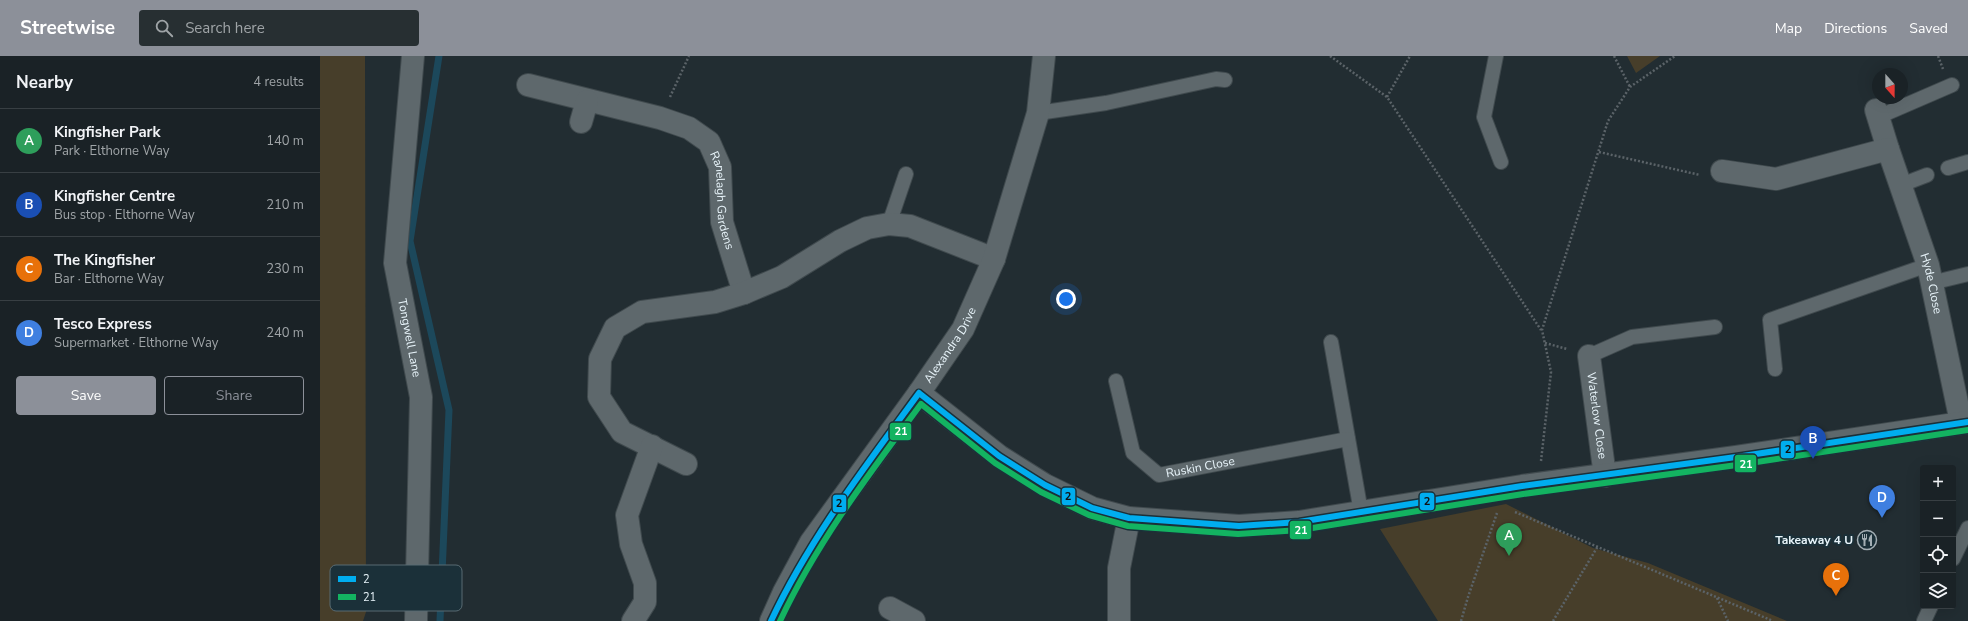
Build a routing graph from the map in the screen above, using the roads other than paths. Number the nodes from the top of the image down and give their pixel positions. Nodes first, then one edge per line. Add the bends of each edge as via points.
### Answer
1 (413, 56) edge
2 (1044, 56) edge
3 (1496, 56) edge
4 (1225, 80) dead end
5 (528, 85) dead end
6 (1952, 85) dead end
7 (587, 101) junction
8 (1038, 113) junction
9 (1877, 113) joint
10 (581, 122) dead end
11 (1888, 149) junction
12 (1502, 162) dead end
13 (1968, 162) edge
14 (1948, 168) dead end
15 (1722, 171) road end
16 (906, 174) dead end
17 (1927, 175) dead end
18 (1900, 185) junction
19 (889, 224) junction
20 (994, 259) junction
21 (1930, 274) junction
22 (1968, 274) edge
23 (744, 293) junction
24 (1715, 327) dead end
25 (1331, 342) dead end
26 (1589, 356) joint
27 (1775, 369) dead end
28 (1116, 381) dead end
29 (919, 393) junction
30 (1965, 422) edge
31 (1348, 439) junction
32 (652, 446) junction
33 (686, 464) dead end
34 (1605, 476) junction
35 (1361, 512) junction
36 (1129, 518) junction
37 (1968, 528) edge
38 (1956, 553) edge
39 (417, 565) edge
40 (890, 608) dead end
41 (1930, 609) edge
42 (416, 611) edge
43 (416, 621) edge
44 (633, 621) edge
45 (771, 621) edge
46 (914, 621) edge
47 (1119, 621) edge
48 (1924, 621) edge

1 - 39 street, Tongwell Lane via 395,262 421,397
2 - 8 street, Alexandra Drive
3 - 12 lane via 1484,118
4 - 8 lane via 1216,79 1106,103
5 - 7 street, Ranelagh Gardens
6 - 9 lane
7 - 10 street
7 - 23 street, Ranelagh Gardens via 660,118 689,128 709,142 720,167 722,222
8 - 20 street, Alexandra Drive
9 - 11 street, Hyde Close
11 - 15 street via 1776,179
11 - 18 street, Hyde Close
13 - 14 lane
16 - 19 lane
17 - 18 lane
18 - 21 street, Hyde Close
19 - 20 street via 910,226
19 - 23 street via 867,228 853,234 782,277
20 - 29 street, Alexandra Drive via 963,328
21 - 22 lane
21 - 27 lane via 1770,320
21 - 30 street, Hyde Close
23 - 32 street via 716,302 642,312 615,328 600,359 599,397 622,432
24 - 26 lane via 1632,337
25 - 31 lane
26 - 34 street, Waterlow Close
28 - 31 lane, Ruskin Close via 1133,453 1159,475
29 - 36 street via 999,456 1045,485 1092,508
29 - 45 street, Alexandra Drive via 811,542
30 - 34 street
31 - 35 lane
32 - 33 street
32 - 44 street via 627,515 631,544 645,583 645,602
34 - 35 street via 1522,486
35 - 36 street via 1299,522 1239,526
36 - 47 street via 1119,568
37 - 38 lane
40 - 46 street
41 - 48 lane
42 - 43 street, Tongwell Lane

